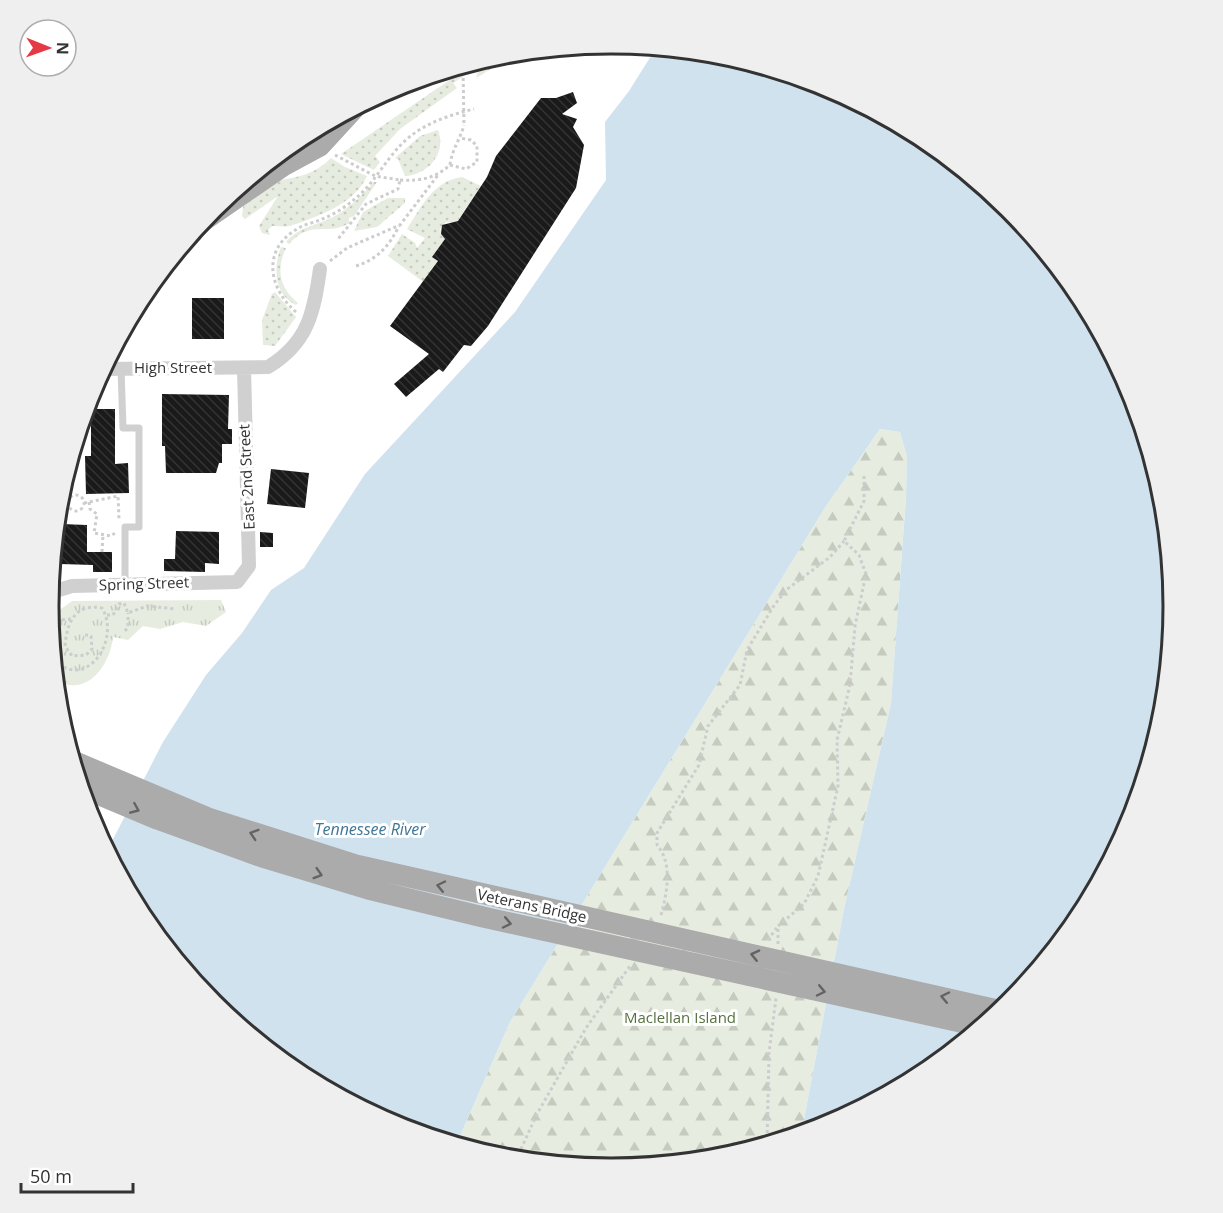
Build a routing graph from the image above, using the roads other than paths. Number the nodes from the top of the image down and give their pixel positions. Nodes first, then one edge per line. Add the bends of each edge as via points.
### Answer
1 (338, 126) edge
2 (249, 189) edge
3 (320, 269) road end
4 (243, 368) junction
5 (113, 369) edge
6 (121, 369) junction
7 (237, 582) joint
8 (125, 584) junction
9 (60, 587) edge
10 (83, 766) edge
11 (91, 791) edge
12 (990, 1008) edge
13 (973, 1025) edge

1 - 2 main road via 320,146
3 - 4 street, High Street via 315,309 298,342 285,357 268,367
4 - 6 street, High Street
4 - 7 street, East 2nd Street via 249,566
5 - 6 street, High Street
6 - 8 lane via 123,428 139,428 139,527 125,527
7 - 8 street, Spring Street
8 - 9 street, Spring Street
12 -> 10 main road, Veterans Bridge, bridge via 356,865 218,822
11 -> 13 main road, Veterans Bridge, bridge via 262,857 368,889 483,918

